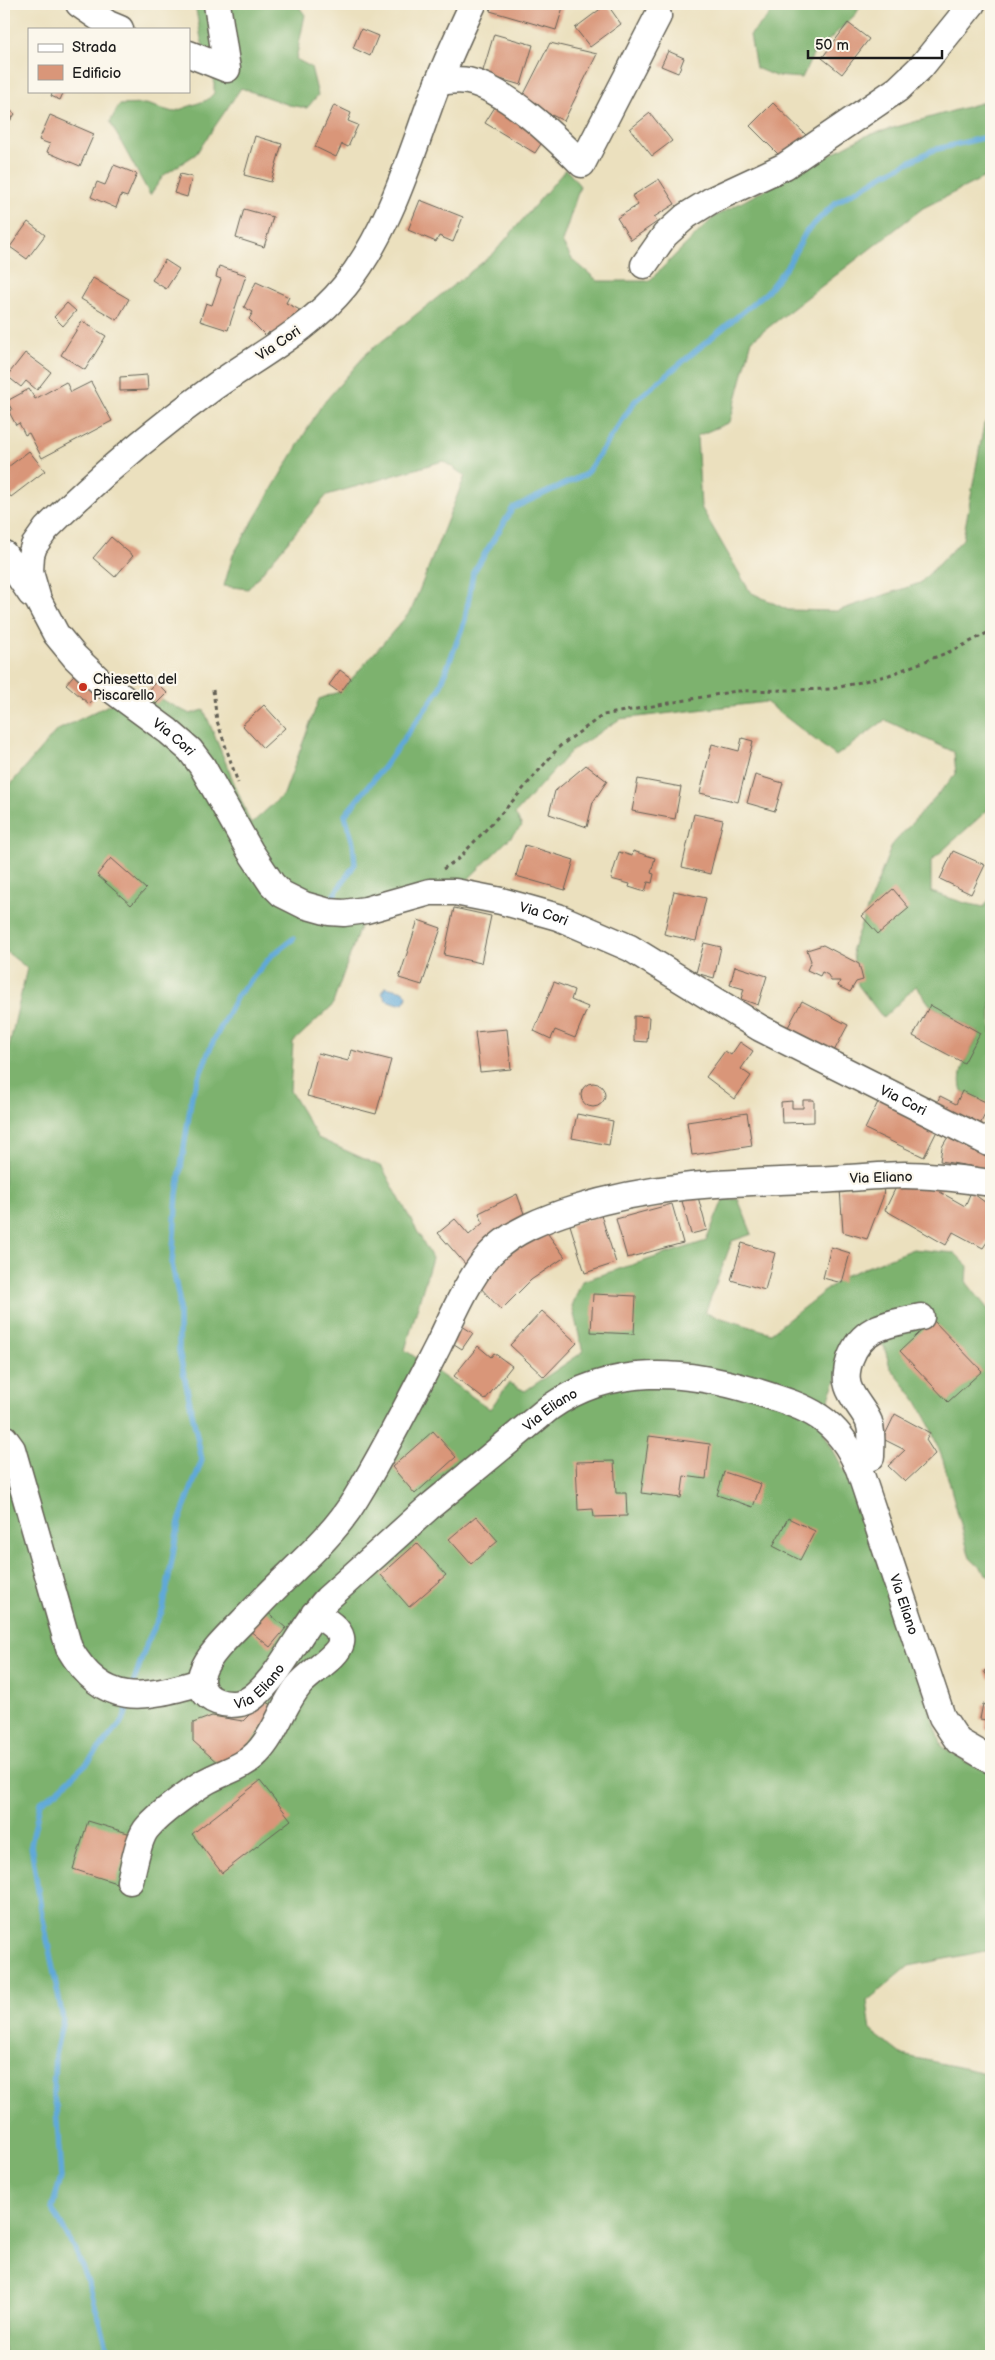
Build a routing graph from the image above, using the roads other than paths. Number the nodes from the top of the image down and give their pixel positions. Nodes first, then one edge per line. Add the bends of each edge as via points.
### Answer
1 (79, 4) edge
2 (217, 4) edge
3 (473, 4) edge
4 (972, 4) edge
5 (658, 16) dead end
6 (118, 28) edge
7 (190, 54) edge
8 (438, 82) junction
9 (644, 265) dead end
10 (4, 554) edge
11 (44, 613) junction
12 (991, 1144) edge
13 (991, 1183) edge
14 (921, 1317) dead end
15 (4, 1438) edge
16 (856, 1463) junction
17 (314, 1614) junction
18 (201, 1682) junction
19 (991, 1760) edge
20 (130, 1881) dead end

1 - 6 street
2 - 7 street via 227,68
3 - 8 street, Via Cori
4 - 9 street via 921,67 898,89 785,166 686,216 664,235
5 - 8 street via 582,164 546,130 487,88 461,80
8 - 11 street, Via Cori via 386,216 353,275 338,294 307,323 154,433 56,519 39,538 31,555 30,572
10 - 11 street
11 - 12 street, Via Cori via 61,641 84,667 190,750 266,876 289,898 321,911 344,913 430,892 455,892 558,917 630,948 760,1028
13 - 18 street, Via Eliano via 905,1175 706,1184 612,1198 552,1216 518,1233 495,1249 472,1280 384,1449 342,1520 214,1654 204,1668
14 - 16 street via 871,1330 854,1349 846,1374 848,1386 869,1421 872,1434 871,1457
15 - 18 street via 12,1449 69,1648 90,1677 107,1689 130,1694 154,1693
16 - 17 street, Via Eliano via 836,1431 812,1411 726,1383 685,1375 653,1374 593,1384 549,1408 428,1508
16 - 19 street, Via Eliano via 942,1717 958,1741
17 - 18 street, Via Eliano via 276,1670 249,1700 233,1705 218,1702 206,1695
17 - 20 street via 339,1630 341,1641 335,1655 301,1683 257,1753 242,1765 204,1783 147,1828

